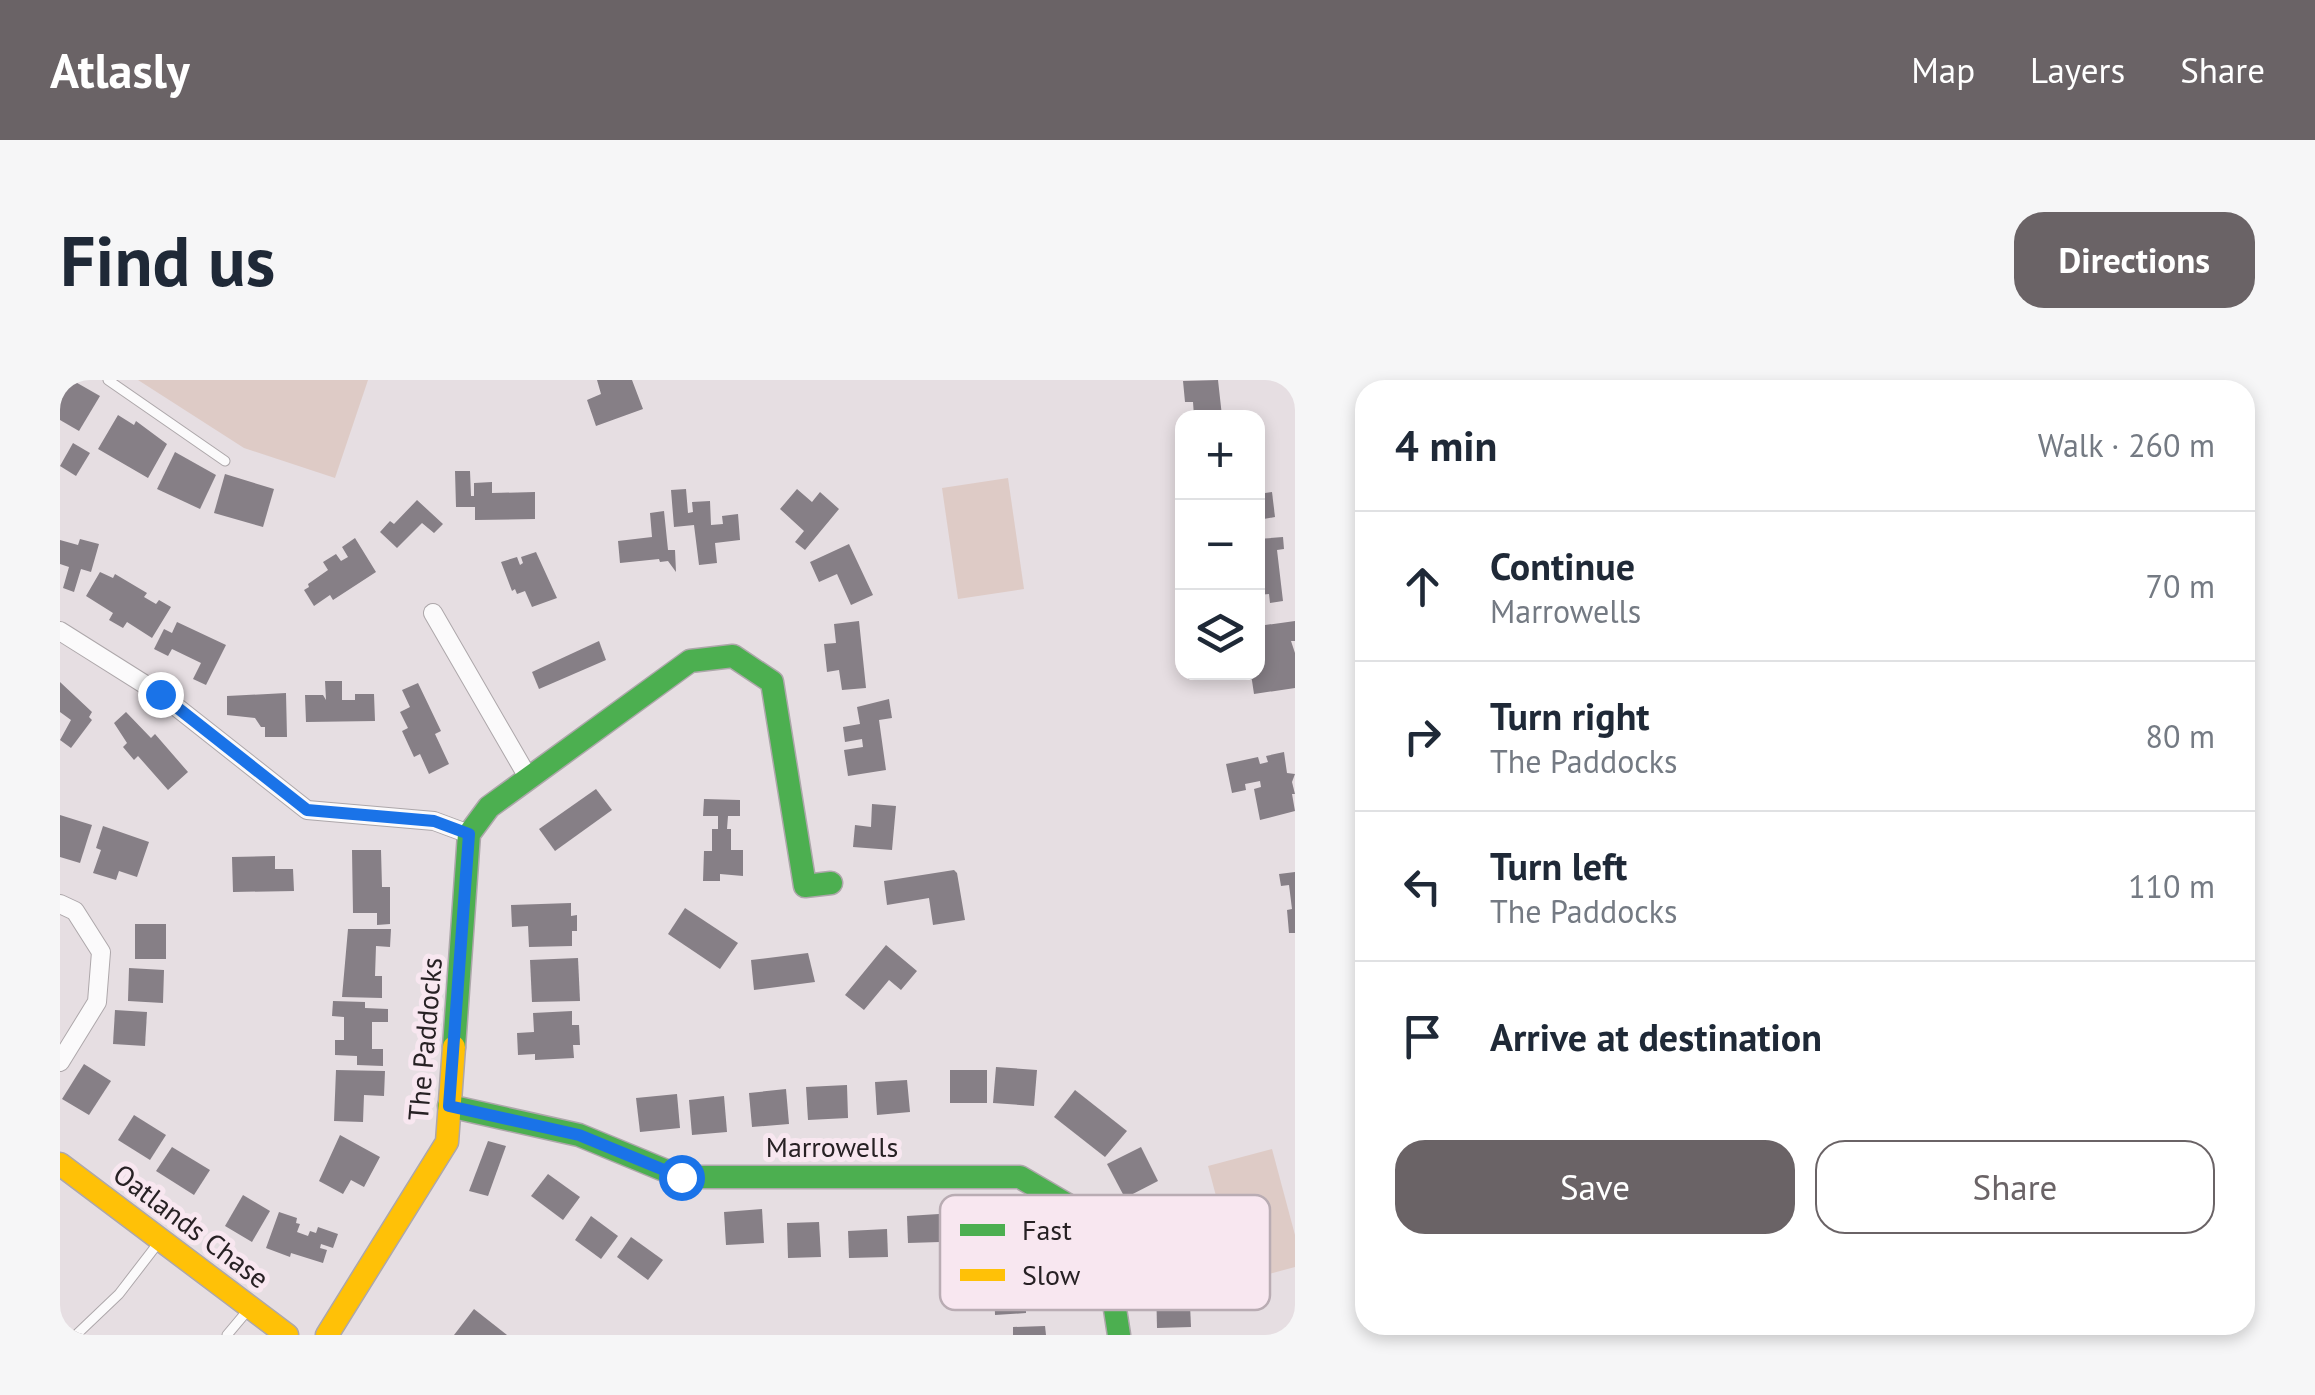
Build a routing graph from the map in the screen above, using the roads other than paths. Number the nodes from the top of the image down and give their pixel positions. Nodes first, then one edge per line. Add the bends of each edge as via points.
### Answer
1 (108, 380) edge
2 (225, 461) dead end
3 (433, 613) dead end
4 (60, 631) edge
5 (529, 779) junction
6 (469, 834) junction
7 (831, 883) dead end
8 (60, 904) edge
9 (60, 1062) edge
10 (449, 1106) junction
11 (60, 1164) edge
12 (1051, 1195) edge
13 (161, 1240) junction
14 (250, 1308) junction
15 (1115, 1310) edge
16 (76, 1335) edge
17 (227, 1335) edge
18 (287, 1335) edge
19 (327, 1335) edge
20 (1119, 1335) edge

1 - 2 lane
3 - 5 street
4 - 6 street via 160,694 307,810 434,821
5 - 6 street via 489,807
5 - 7 street via 690,661 734,656 772,682 806,886
6 - 10 street, The Paddocks
8 - 9 street via 74,911 101,952 97,1002
10 - 12 street, Marrowells via 579,1135 681,1177 1020,1177
10 - 19 street, The Paddocks via 446,1142
11 - 13 street, Oatlands Chase
13 - 14 street, Oatlands Chase
13 - 16 lane
14 - 17 lane
14 - 18 street, Oatlands Chase
15 - 20 street, Marrowells

